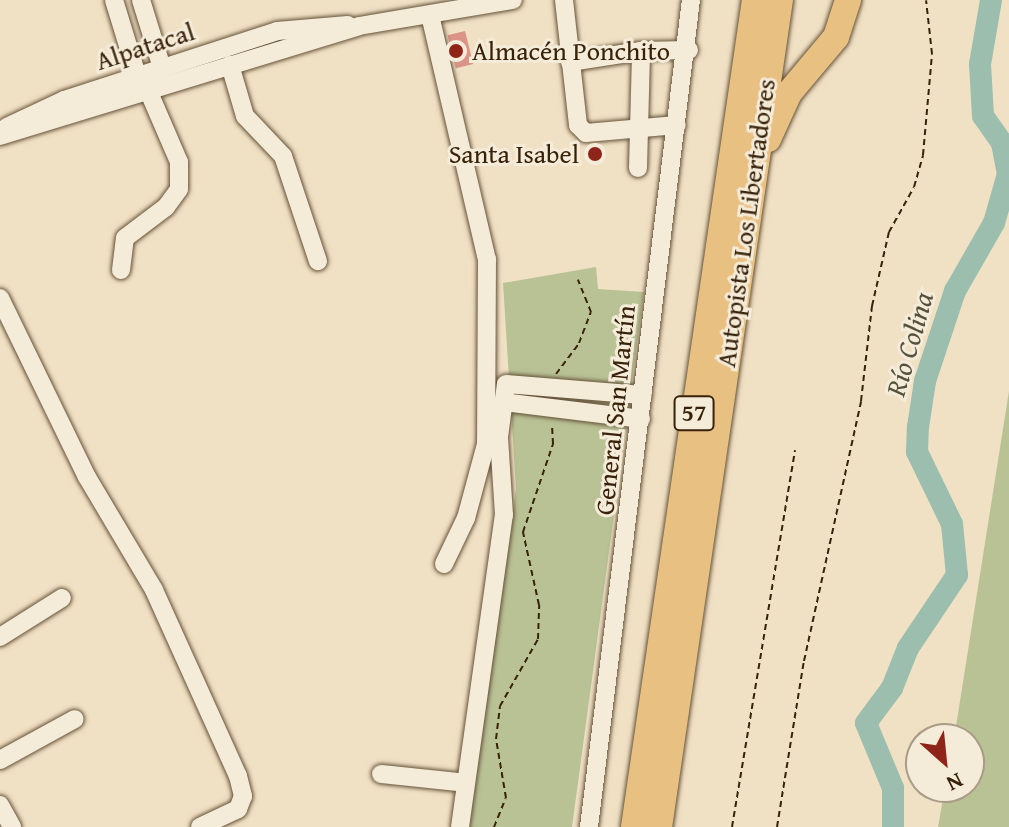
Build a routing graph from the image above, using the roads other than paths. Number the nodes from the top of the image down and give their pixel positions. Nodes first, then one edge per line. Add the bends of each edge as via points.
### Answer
1 (114, 0) edge
2 (141, 0) edge
3 (512, 0) edge
4 (564, 0) edge
5 (691, 0) edge
6 (755, 0) edge
7 (780, 0) edge
8 (848, 0) edge
9 (430, 15) junction
10 (359, 26) junction
11 (277, 31) junction
12 (283, 49) junction
13 (689, 50) junction
14 (641, 51) junction
15 (570, 62) junction
16 (230, 65) junction
17 (162, 68) junction
18 (143, 83) junction
19 (677, 125) junction
20 (640, 127) junction
21 (0, 134) edge
22 (638, 168) dead end
23 (752, 180) junction
24 (318, 261) dead end
25 (121, 270) dead end
26 (0, 298) edge
27 (505, 393) junction
28 (643, 395) junction
29 (641, 419) junction
30 (444, 564) dead end
31 (62, 598) dead end
32 (0, 637) edge
33 (75, 719) dead end
34 (0, 760) edge
35 (381, 774) dead end
36 (466, 783) junction
37 (0, 805) edge
38 (12, 827) edge
39 (200, 827) edge
40 (460, 827) edge
41 (589, 827) edge
42 (634, 827) edge
43 (659, 827) edge

1 - 18 street
2 - 17 street
3 - 9 street, Alpatacal
4 - 15 street
5 - 13 street, General San Martín
6 - 42 highway, Autopista Los Libertadores / 57
7 - 23 highway, Autopista Los Libertadores / 57
8 - 23 highway via 836,37 780,110
9 - 10 street, Alpatacal
9 - 30 street via 487,259 486,444 466,518
10 - 11 street, Alpatacal
10 - 12 street, Alpatacal
11 - 12 street
11 - 17 street, Alpatacal
12 - 16 street, Alpatacal
13 - 14 street
13 - 19 street, General San Martín
14 - 15 street
14 - 20 street
15 - 20 street via 574,113 586,133
16 - 18 street, Alpatacal
16 - 24 street via 245,116 283,156
17 - 18 street, Alpatacal
18 - 21 street, Alpatacal
18 - 25 street via 179,162 179,189 166,207 125,238
19 - 20 street
19 - 28 street, General San Martín
20 - 22 street
23 - 43 highway, Autopista Los Libertadores / 57
26 - 39 street via 87,477 154,590 238,776 243,796 238,809
27 - 28 street via 554,388
27 - 29 street via 551,408
27 - 36 street via 499,437 504,515
28 - 29 street, General San Martín
29 - 41 street, General San Martín
31 - 32 street
33 - 34 street
35 - 36 street
36 - 40 street
37 - 38 street

